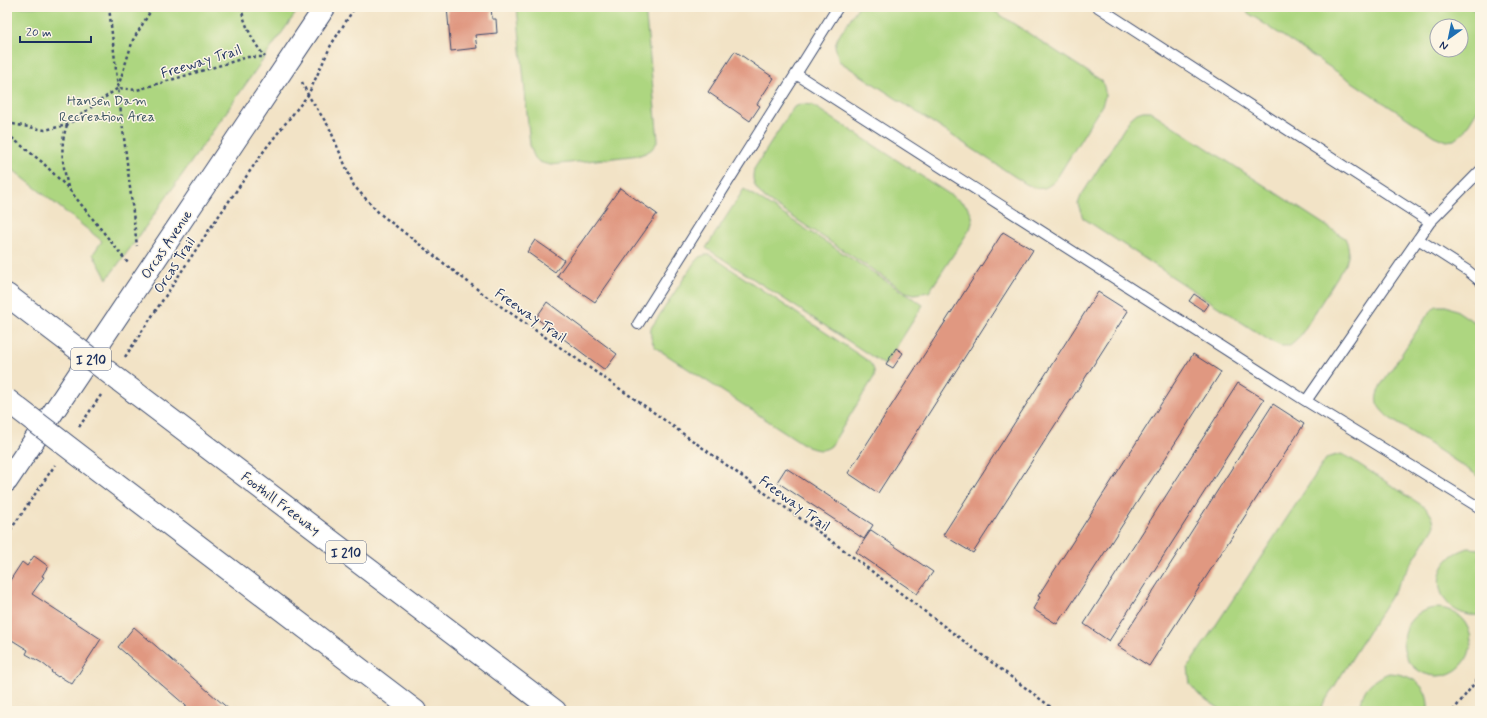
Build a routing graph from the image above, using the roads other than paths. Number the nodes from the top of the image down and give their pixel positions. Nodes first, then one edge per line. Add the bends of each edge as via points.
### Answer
1 (325, 7) edge
2 (838, 7) edge
3 (1098, 7) edge
4 (796, 74) junction
5 (1480, 171) edge
6 (1430, 222) junction
7 (1418, 239) junction
8 (1480, 281) edge
9 (7, 295) edge
10 (638, 324) dead end
11 (7, 400) edge
12 (1306, 401) junction
13 (7, 481) edge
14 (1480, 508) edge
15 (415, 711) edge
16 (555, 711) edge

1 - 13 street, Orcas Avenue
2 - 4 lane
3 - 6 lane
4 - 10 lane
4 - 12 lane
5 - 6 lane
6 - 7 lane
7 - 8 lane
7 - 12 lane
9 - 16 highway, Foothill Freeway / I 210, bridge
11 - 15 highway, bridge
12 - 14 lane

